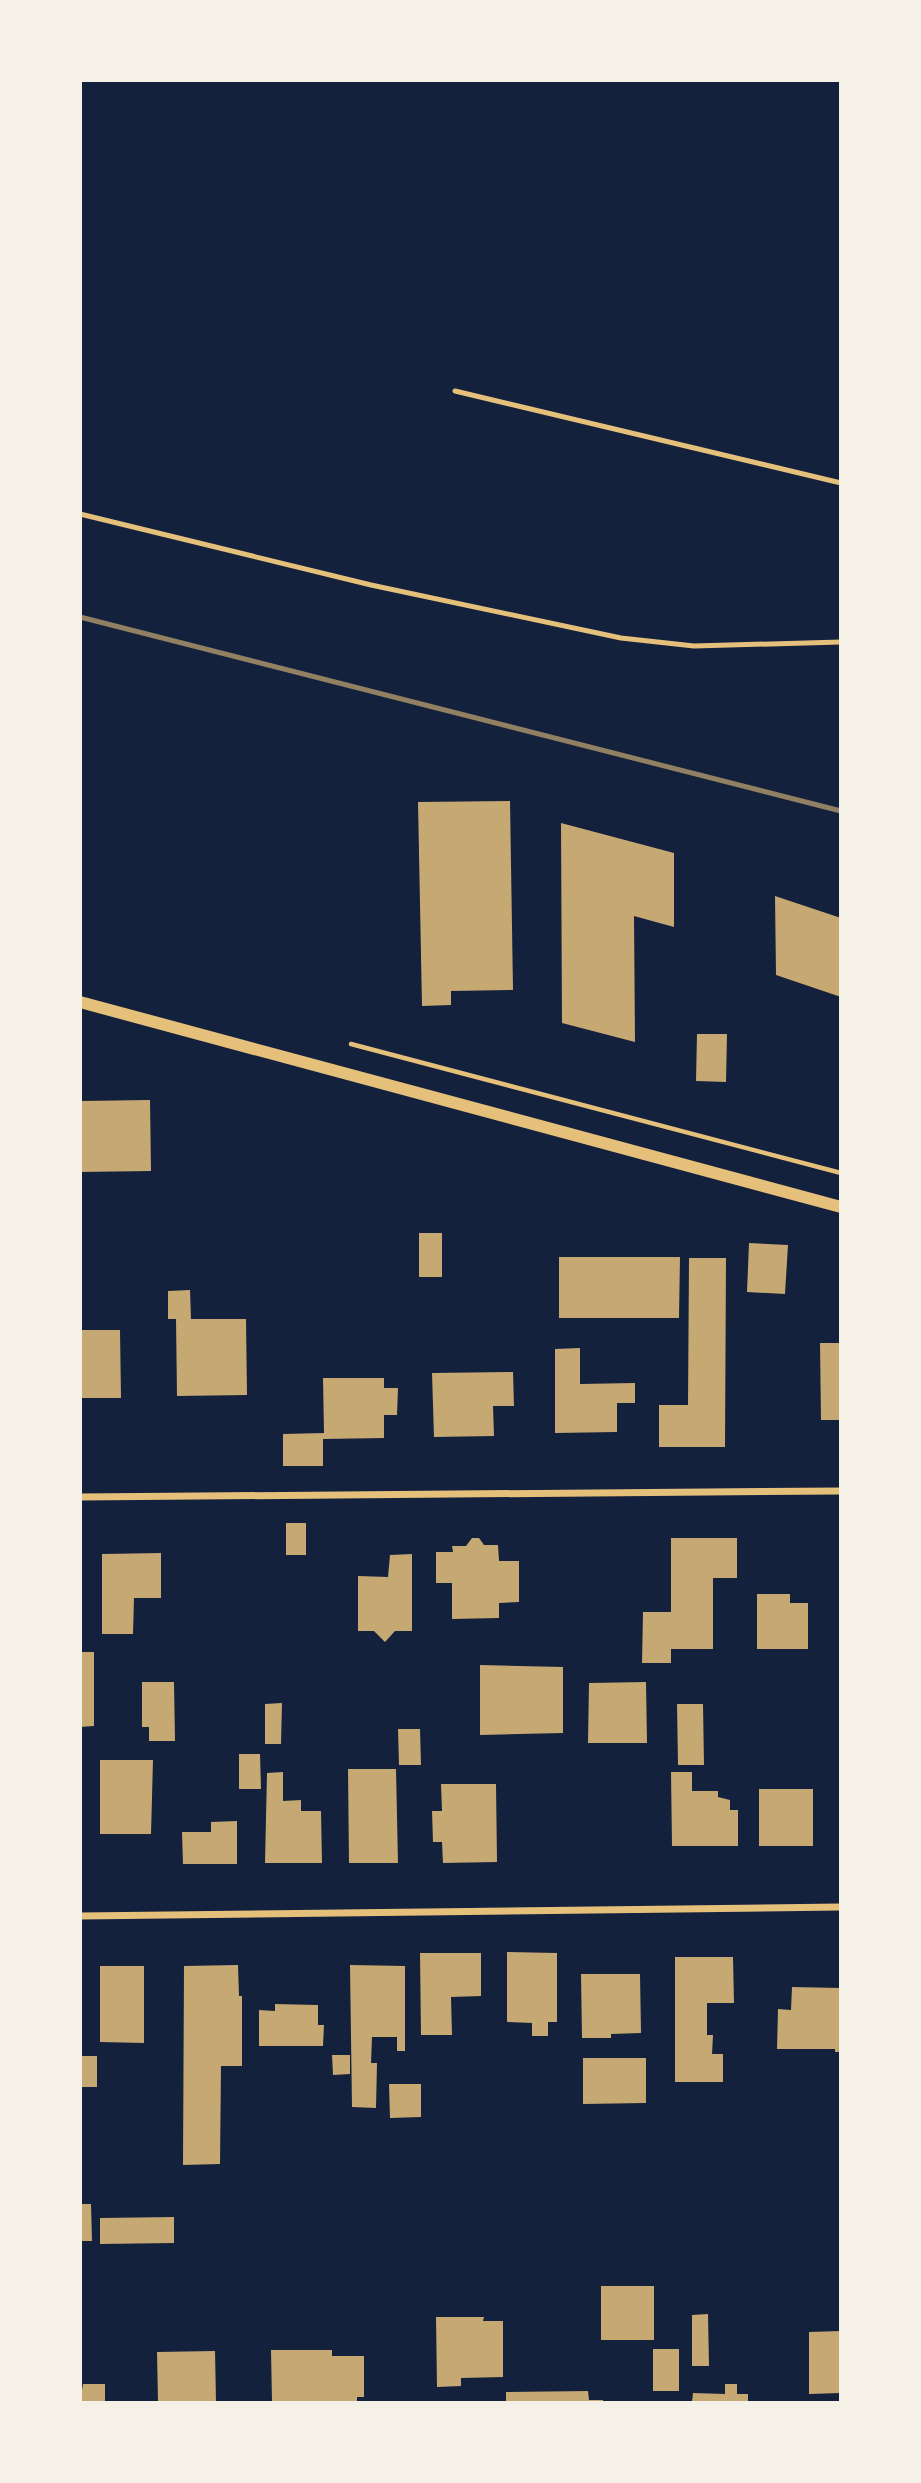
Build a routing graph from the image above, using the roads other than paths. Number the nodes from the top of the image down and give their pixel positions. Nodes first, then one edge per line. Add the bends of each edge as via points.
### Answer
1 (455, 391) dead end
2 (841, 483) edge
3 (80, 514) edge
4 (841, 642) edge
5 (80, 1002) edge
6 (841, 1207) edge
7 (841, 1491) edge
8 (80, 1497) edge
9 (841, 1907) edge
10 (80, 1916) edge

1 - 2 lane
3 - 4 lane via 370,586 621,638 694,646
5 - 6 street
7 - 8 street
9 - 10 street

